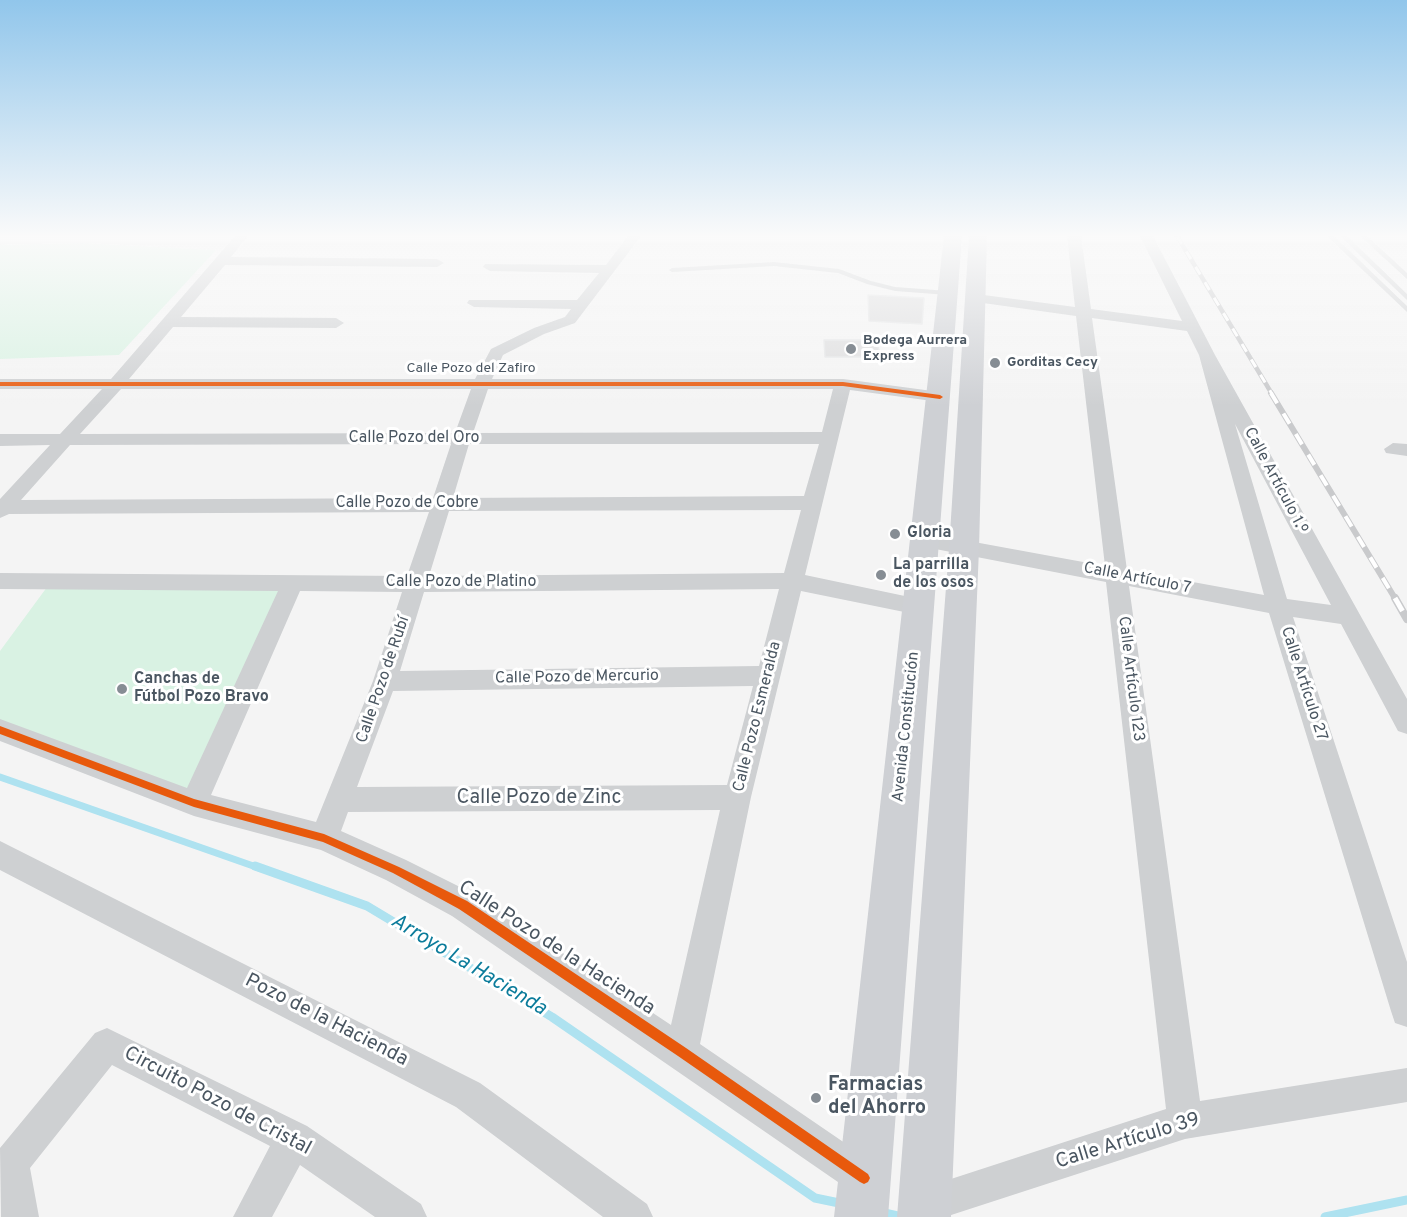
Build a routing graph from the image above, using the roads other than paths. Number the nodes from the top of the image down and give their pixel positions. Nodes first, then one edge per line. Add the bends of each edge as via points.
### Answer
1 (194, 293) edge
2 (593, 293) edge
3 (937, 293) edge
4 (1083, 293) edge
5 (1175, 293) edge
6 (1389, 293) edge
7 (962, 295) junction
8 (1393, 297) junction
9 (1407, 297) edge
10 (474, 303) dead end
11 (584, 305) junction
12 (1406, 307) edge
13 (1086, 313) junction
14 (169, 322) junction
15 (336, 323) dead end
16 (1192, 327) junction
17 (1207, 355) junction
18 (485, 373) junction
19 (0, 384) edge
20 (116, 384) junction
21 (843, 384) junction
22 (940, 397) junction
23 (462, 438) junction
24 (829, 438) junction
25 (0, 440) edge
26 (67, 440) junction
27 (441, 503) junction
28 (811, 503) junction
29 (2, 509) edge
30 (925, 540) junction
31 (964, 549) junction
32 (1117, 574) junction
33 (0, 581) edge
34 (793, 581) junction
35 (293, 583) junction
36 (417, 584) junction
37 (1278, 606) junction
38 (919, 607) junction
39 (1348, 616) junction
40 (768, 676) junction
41 (385, 681) junction
42 (1407, 723) edge
43 (0, 730) edge
44 (737, 797) junction
45 (340, 800) junction
46 (194, 803) junction
47 (324, 838) junction
48 (0, 855) edge
49 (1407, 1011) edge
50 (682, 1052) junction
51 (1407, 1085) edge
52 (1185, 1121) junction
53 (294, 1139) junction
54 (862, 1197) edge
55 (924, 1211) edge
56 (622, 1213) edge
57 (20, 1217) edge
58 (252, 1217) edge
59 (408, 1217) edge

1 - 14 street
2 - 11 street
3 - 7 lane
4 - 13 street, Calle Artículo 123
5 - 16 street, Calle Artículo 1.º
6 - 8 lane
7 - 13 street
7 - 22 main road, Avenida Constitución
7 - 31 main road, Avenida Constitución via 969,400
8 - 9 lane
8 - 12 lane
10 - 11 street
11 - 18 street via 570,320 497,352
13 - 16 street
13 - 32 street, Calle Artículo 123
14 - 15 street
14 - 20 street
16 - 17 street, Calle Artículo 1.º
17 - 37 street, Calle Artículo 27
17 - 39 street, Calle Artículo 1.º
18 - 20 street, Calle Pozo del Zafiro
18 - 21 street, Calle Pozo del Zafiro
18 - 23 street, Calle Pozo de Rubí
19 - 20 street, Calle Pozo del Zafiro
20 - 26 street
21 - 22 street, Calle Pozo del Zafiro
21 - 24 street, Calle Pozo Esmeralda
22 - 30 main road, Avenida Constitución
23 - 24 street, Calle Pozo del Oro
23 - 26 street, Calle Pozo del Oro
23 - 27 street, Calle Pozo de Rubí
24 - 28 street, Calle Pozo Esmeralda
25 - 26 street, Calle Pozo del Oro
26 - 29 street
27 - 28 street, Calle Pozo de Cobre
27 - 29 street, Calle Pozo de Cobre
27 - 36 street, Calle Pozo de Rubí
28 - 34 street, Calle Pozo Esmeralda
30 - 31 street, Calle Artículo 7
30 - 38 main road, Avenida Constitución
31 - 32 street, Calle Artículo 7
31 - 55 main road, Avenida Constitución
32 - 37 street, Calle Artículo 7
32 - 52 street, Calle Artículo 123
33 - 35 street, Calle Pozo de Platino
34 - 36 street, Calle Pozo de Platino
34 - 38 street, Calle Pozo de Platino
34 - 40 street, Calle Pozo Esmeralda
35 - 36 street, Calle Pozo de Platino
35 - 46 street
36 - 41 street, Calle Pozo de Rubí
37 - 39 street, Calle Artículo 7
37 - 49 street, Calle Artículo 27
38 - 54 main road, Avenida Constitución
39 - 42 street, Calle Artículo 1.º
40 - 41 street, Calle Pozo de Mercurio
40 - 44 street, Calle Pozo Esmeralda
41 - 45 street, Calle Pozo de Rubí
43 - 46 street, Calle Pozo de la Hacienda
44 - 45 street, Calle Pozo de Zinc
44 - 50 street, Calle Pozo Esmeralda
45 - 47 street, Calle Pozo de Rubí
46 - 47 street, Calle Pozo de la Hacienda
47 - 50 street, Calle Pozo de la Hacienda via 463,905
48 - 56 street, Pozo de la Hacienda via 468,1095
50 - 54 street, Calle Pozo de la Hacienda
51 - 52 street, Calle Artículo 39
52 - 55 street, Calle Artículo 39
53 - 57 street, Circuito Pozo de Cristal via 107,1045 11,1163
53 - 58 street
53 - 59 street, Circuito Pozo de Cristal

